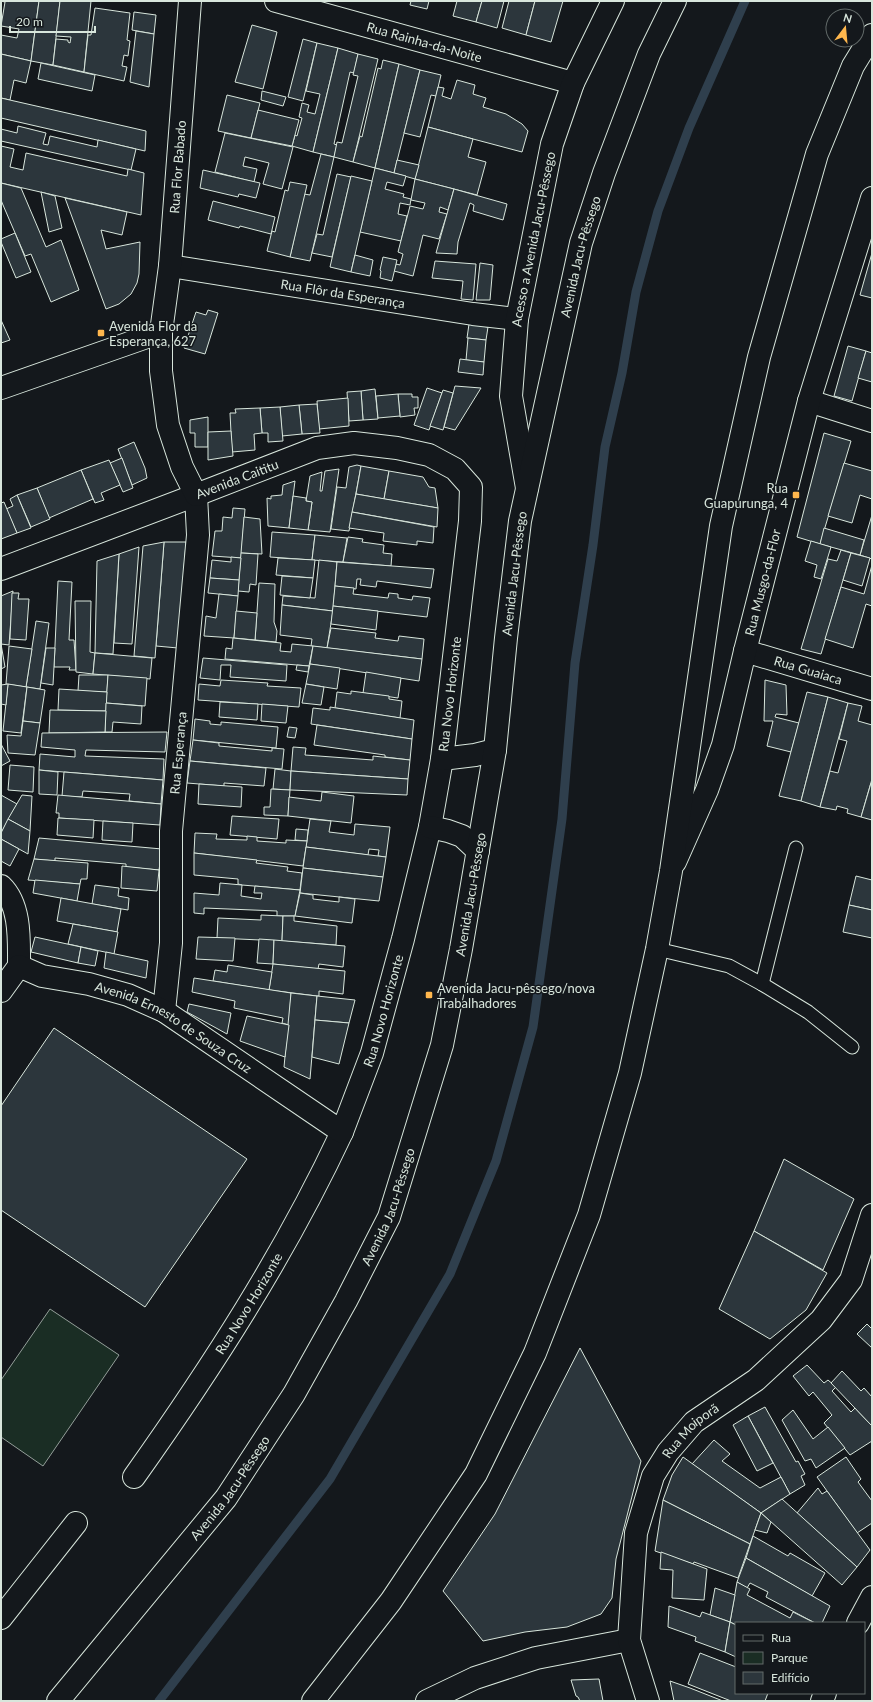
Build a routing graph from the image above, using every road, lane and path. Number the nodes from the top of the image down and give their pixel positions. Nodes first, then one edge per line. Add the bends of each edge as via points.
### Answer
1 (190, 1) edge
2 (276, 1) edge
3 (612, 1) edge
4 (675, 1) edge
5 (872, 35) edge
6 (573, 83) junction
7 (872, 198) edge
8 (170, 266) junction
9 (517, 319) junction
10 (161, 332) junction
11 (1, 388) edge
12 (809, 401) junction
13 (872, 421) edge
14 (471, 487) joint
15 (527, 488) junction
16 (196, 495) junction
17 (1, 569) edge
18 (745, 651) junction
19 (872, 689) edge
20 (495, 750) junction
21 (442, 759) junction
22 (430, 827) junction
23 (796, 848) dead end
24 (478, 851) junction
25 (671, 871) junction
26 (1, 886) edge
27 (657, 950) junction
28 (19, 966) junction
29 (762, 984) junction
30 (1, 991) edge
31 (164, 1010) junction
32 (852, 1047) dead end
33 (342, 1132) junction
34 (872, 1215) edge
35 (134, 1477) dead end
36 (76, 1524) dead end
37 (872, 1597) edge
38 (1, 1618) edge
39 (859, 1622) edge
40 (629, 1640) junction
41 (58, 1701) edge
42 (313, 1701) edge
43 (427, 1701) edge
44 (648, 1701) edge

1 - 8 main road, Rua Flor Babado
2 - 6 main road, Rua Rainha-da-Noite
3 - 6 main road, Acesso a Avenida Jacu-Pêssego
4 - 15 main road, Avenida Jacu-Pêssego via 649,54 604,173 581,244
5 - 25 main road via 853,66 817,154 760,357 721,526
6 - 9 main road, Acesso a Avenida Jacu-Pêssego via 552,144
7 - 12 main road, Rua Musgo-da-Flor
8 - 9 main road, Rua Flôr da Esperança
8 - 10 main road, Rua Flor Babado
9 - 15 main road, Acesso a Avenida Jacu-Pêssego via 511,396
10 - 11 main road
10 - 16 main road, Rua Flor Babado via 161,371 168,424 182,467
12 - 13 main road
12 - 18 main road, Rua Musgo-da-Flor
14 - 16 main road, Avenida Caititu via 455,469 429,455 354,443 317,448
14 - 21 main road, Rua Novo Horizonte via 470,521
15 - 20 main road, Avenida Jacu-Pêssego via 520,521
16 - 17 main road, Avenida Caititu
16 - 31 main road, Rua Esperança via 198,535 171,831 171,943
18 - 19 main road, Rua Guaiaca
18 - 25 main road, Rua Musgo-da-Flor via 723,745 707,790
20 - 21 main road
20 - 24 main road, Avenida Jacu-Pêssego
21 - 22 main road, Rua Novo Horizonte
22 - 24 main road via 462,836
22 - 33 main road, Rua Novo Horizonte via 372,1053
23 - 29 lane
24 - 41 main road, Avenida Jacu-Pêssego via 442,1045 390,1217 294,1394 226,1498
25 - 27 main road
26 - 28 main road via 16,914
27 - 29 lane via 729,966
27 - 42 main road via 630,1073 589,1215 535,1353 476,1474 391,1601
28 - 30 main road
28 - 31 main road, Avenida Ernesto de Souza Cruz via 42,976 89,984 128,995
29 - 32 lane via 808,1012
31 - 33 main road, Avenida Ernesto de Souza Cruz
33 - 35 main road, Rua Novo Horizonte via 319,1182 245,1313
34 - 40 main road, Rua Moiporã via 851,1280 821,1320 756,1380 694,1422 668,1452 653,1476 636,1533
36 - 38 main road
37 - 39 main road
40 - 43 main road via 536,1658 475,1678
40 - 44 main road, Rua Moiporã

